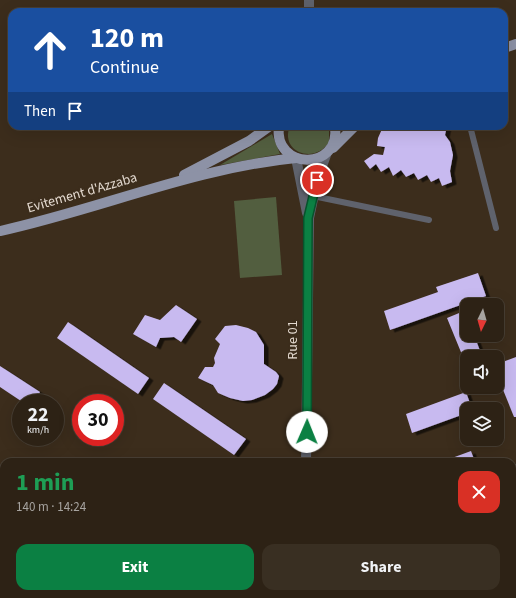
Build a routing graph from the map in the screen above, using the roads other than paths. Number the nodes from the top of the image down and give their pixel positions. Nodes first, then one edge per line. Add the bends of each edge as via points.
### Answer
1 (264, 130) edge
2 (278, 130) edge
3 (335, 130) edge
4 (351, 130) edge
5 (471, 130) edge
6 (326, 154) junction
7 (296, 158) junction
8 (172, 182) junction
9 (313, 196) junction
10 (308, 218) junction
11 (429, 220) dead end
12 (496, 228) dead end
13 (0, 231) edge
14 (306, 458) edge

1 - 8 main road, Evitement d'Azzaba via 249,141
2 - 7 main road via 281,144
3 - 6 main road via 334,142
4 - 6 main road
5 - 12 lane
6 - 7 main road, Evitement d'Azzaba via 308,160
6 - 9 street
7 - 8 main road, Evitement d'Azzaba via 260,162
7 - 10 street
8 - 13 main road, Evitement d'Azzaba
9 - 10 street
9 - 11 lane
10 - 14 street, Rue 01

